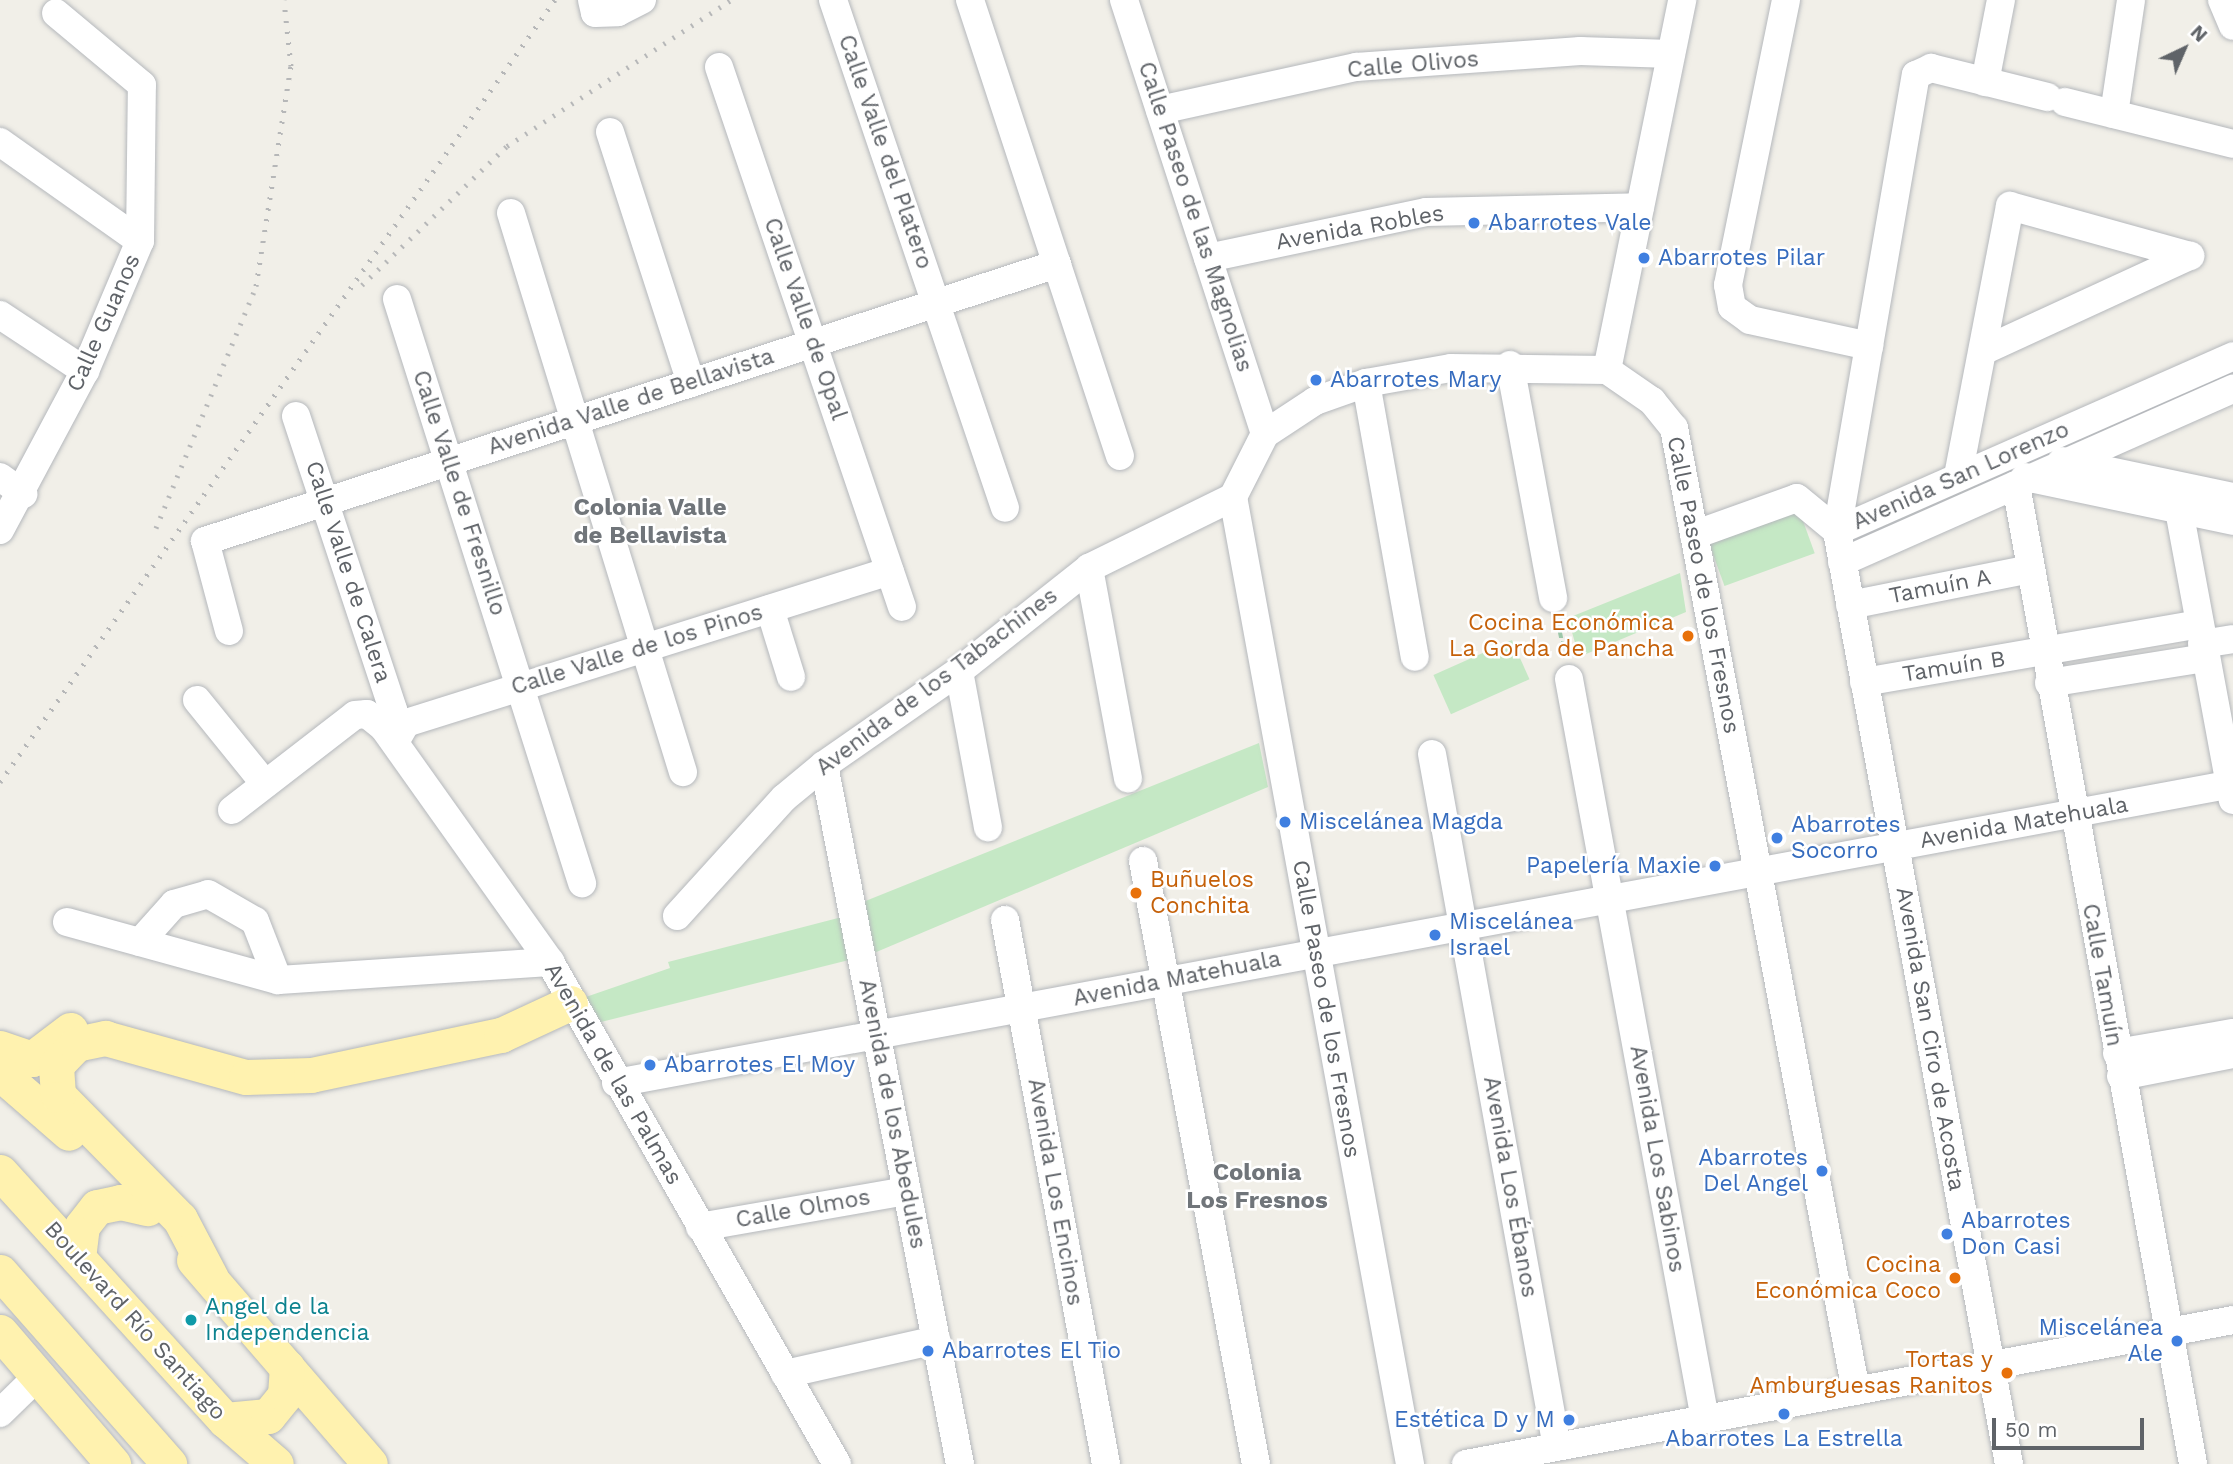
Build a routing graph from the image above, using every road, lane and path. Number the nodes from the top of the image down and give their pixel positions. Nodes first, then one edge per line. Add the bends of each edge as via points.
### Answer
1 (642, 0) edge
2 (833, 0) edge
3 (970, 0) edge
4 (1124, 0) edge
5 (1682, 0) edge
6 (1786, 0) edge
7 (2001, 0) edge
8 (2131, 0) edge
9 (2222, 0) edge
10 (594, 7) edge
11 (56, 13) dead end
12 (2233, 26) edge
13 (1671, 54) junction
14 (719, 67) dead end
15 (1985, 82) junction
16 (1160, 110) junction
17 (2114, 114) junction
18 (610, 132) dead end
19 (0, 142) edge
20 (2233, 144) edge
21 (1640, 207) junction
22 (511, 213) dead end
23 (141, 241) junction
24 (1208, 258) junction
25 (1057, 264) junction
26 (397, 299) dead end
27 (936, 304) junction
28 (0, 315) edge
29 (813, 343) junction
30 (1869, 346) junction
31 (1983, 352) junction
32 (2233, 356) edge
33 (1510, 365) junction
34 (1607, 370) junction
35 (85, 371) junction
36 (691, 383) junction
37 (1366, 383) junction
38 (2233, 389) edge
39 (296, 416) dead end
40 (575, 421) junction
41 (1265, 435) junction
42 (2049, 435) junction
43 (2014, 451) junction
44 (1120, 456) dead end
45 (449, 462) junction
46 (2064, 464) junction
47 (1958, 476) junction
48 (0, 477) edge
49 (2021, 483) junction
50 (23, 494) junction
51 (1233, 497) junction
52 (2233, 497) edge
53 (325, 502) junction
54 (1004, 508) dead end
55 (2179, 510) junction
56 (2233, 521) edge
57 (0, 530) edge
58 (1837, 531) junction
59 (1694, 535) junction
60 (1842, 562) junction
61 (1089, 568) junction
62 (2030, 569) junction
63 (890, 571) junction
64 (1553, 598) joint
65 (1850, 605) junction
66 (902, 607) dead end
67 (770, 608) junction
68 (229, 631) dead end
69 (2233, 639) edge
70 (2202, 642) junction
71 (645, 648) junction
72 (2043, 653) junction
73 (1415, 657) dead end
74 (960, 671) junction
75 (791, 677) dead end
76 (1569, 679) joint
77 (1864, 682) junction
78 (2049, 684) junction
79 (520, 687) junction
80 (197, 700) dead end
81 (394, 726) junction
82 (1432, 754) dead end
83 (824, 765) junction
84 (683, 772) dead end
85 (1128, 778) dead end
86 (265, 784) junction
87 (2232, 789) edge
88 (232, 810) dead end
89 (2073, 813) junction
90 (988, 827) dead end
91 (1895, 846) junction
92 (1143, 861) dead end
93 (1758, 872) junction
94 (582, 883) dead end
95 (1609, 899) junction
96 (677, 916) dead end
97 (1005, 920) dead end
98 (66, 922) dead end
99 (1464, 926) junction
100 (140, 942) junction
101 (1316, 954) junction
102 (278, 979) junction
103 (1166, 981) junction
104 (561, 984) junction
105 (1021, 1008) junction
106 (2233, 1032) edge
107 (877, 1035) junction
108 (0, 1048) edge
109 (2233, 1054) edge
110 (2119, 1065) junction
111 (0, 1073) edge
112 (616, 1083) junction
113 (0, 1172) edge
114 (907, 1191) junction
115 (147, 1208) junction
116 (700, 1227) junction
117 (78, 1258) junction
118 (0, 1272) edge
119 (211, 1278) junction
120 (2233, 1320) edge
121 (2168, 1332) junction
122 (936, 1340) junction
123 (3, 1341) edge
124 (1991, 1365) junction
125 (287, 1367) junction
126 (40, 1374) junction
127 (785, 1374) junction
128 (1856, 1391) junction
129 (0, 1413) edge
130 (1705, 1419) junction
131 (225, 1420) junction
132 (1557, 1447) junction
133 (833, 1463) edge
134 (1474, 1463) edge
135 (113, 1464) edge
136 (169, 1464) edge
137 (276, 1464) edge
138 (370, 1464) edge
139 (960, 1464) edge
140 (1106, 1464) edge
141 (1256, 1464) edge
142 (1410, 1464) edge
143 (2009, 1464) edge
144 (2193, 1464) edge

1 - 10 street via 618,12
2 - 27 street, Calle Valle del Platero
3 - 25 street
4 - 16 street, Calle Paseo de las Magnolias
5 - 13 street
6 - 30 street via 1728,285 1732,307 1750,320
7 - 15 street
8 - 17 street
9 - 12 street
11 - 23 street, Calle Guanos via 142,85
13 - 16 street, Calle Olivos via 1580,51 1356,67
13 - 21 street
14 - 29 street, Calle Valle de Opal
15 - 17 street
15 - 30 street, Avenida San Ciro de Acosta via 1931,68 1916,75
16 - 24 street, Calle Paseo de las Magnolias
17 - 20 street
18 - 36 street
19 - 23 street
21 - 24 street, Avenida Robles via 1426,212
21 - 34 street
22 - 40 street
23 - 35 street, Calle Guanos
24 - 41 street, Calle Paseo de las Magnolias
25 - 27 street, Avenida Valle de Bellavista
25 - 44 street
26 - 45 street, Calle Valle de Fresnillo
27 - 29 street, Avenida Valle de Bellavista
27 - 54 street, Calle Valle del Platero
28 - 35 street
29 - 36 street, Avenida Valle de Bellavista
29 - 63 street, Calle Valle de Opal
30 - 58 street, Avenida San Ciro de Acosta
31 - 31 street via 2010,206 2190,256
31 - 47 street
32 - 42 street, Avenida San Lorenzo
33 - 34 street
33 - 37 street
33 - 64 street
34 - 59 street, Calle Paseo de los Fresnos via 1652,401 1674,428
35 - 50 street, Calle Guanos
36 - 40 street, Avenida Valle de Bellavista
37 - 41 street via 1315,401
37 - 73 street
38 - 46 street, Avenida San Lorenzo
39 - 53 street, Calle Valle de Calera
40 - 45 street, Avenida Valle de Bellavista
40 - 71 street
41 - 51 street
42 - 43 street, Avenida San Lorenzo
42 - 46 street
43 - 47 street, Avenida San Lorenzo
43 - 49 street, Calle Tamuín
45 - 53 street, Avenida Valle de Bellavista
45 - 79 street, Calle Valle de Fresnillo
46 - 49 street, Avenida San Lorenzo
46 - 52 street
47 - 58 street, Avenida San Lorenzo
48 - 50 street
49 - 55 street
49 - 60 street, Avenida San Lorenzo
49 - 62 street, Calle Tamuín
50 - 57 street, Calle Guanos
51 - 61 street, Avenida de los Tabachines
51 - 101 street, Calle Paseo de los Fresnos
53 - 68 street, Avenida Valle de Bellavista via 205,541
53 - 81 street, Calle Valle de Calera
55 - 56 street
55 - 70 street
58 - 59 street, Avenida San Lorenzo via 1797,498
58 - 60 street, Avenida San Ciro de Acosta
59 - 93 street, Calle Paseo de los Fresnos
60 - 65 street, Avenida San Ciro de Acosta
61 - 74 street, Avenida de los Tabachines
61 - 85 street
62 - 65 street, Tamuín A
62 - 72 street, Calle Tamuín
63 - 66 street, Calle Valle de Opal
63 - 67 street, Calle Valle de los Pinos
64 - 76 path
65 - 77 street, Avenida San Ciro de Acosta
67 - 71 street, Calle Valle de los Pinos
67 - 75 street
69 - 70 street
70 - 72 street, Tamuín B
70 - 78 street
70 - 87 street
71 - 79 street, Calle Valle de los Pinos
71 - 84 street
72 - 77 street, Tamuín B
72 - 78 street, Calle Tamuín
74 - 83 street, Avenida de los Tabachines
74 - 90 street
76 - 95 street, Avenida Los Sabinos
77 - 91 street, Avenida San Ciro de Acosta
78 - 89 street, Calle Tamuín
79 - 81 street, Calle Valle de los Pinos
79 - 94 street, Calle Valle de Fresnillo
80 - 86 street
81 - 86 street via 367,714 355,715
81 - 104 street, Avenida de las Palmas
82 - 99 street, Avenida Los Ébanos
83 - 96 street, Avenida de los Tabachines via 784,798
83 - 107 street, Avenida de los Abedules
86 - 88 street
87 - 89 street, Avenida Matehuala
89 - 91 street, Avenida Matehuala
89 - 110 street, Calle Tamuín
91 - 93 street, Avenida Matehuala
91 - 124 street, Avenida San Ciro de Acosta
92 - 103 street
93 - 95 street, Avenida Matehuala
93 - 128 street, Calle Paseo de los Fresnos
95 - 99 street, Avenida Matehuala
95 - 130 street, Avenida Los Sabinos
97 - 105 street, Avenida Los Encinos
98 - 100 street
99 - 101 street, Avenida Matehuala
99 - 132 street, Avenida Los Ébanos
100 - 102 street
100 - 102 street via 174,904 208,894 255,921
101 - 103 street, Avenida Matehuala
101 - 142 street, Calle Paseo de los Fresnos
102 - 104 street
103 - 105 street, Avenida Matehuala
103 - 141 street
104 - 108 main road via 495,1018 301,1059 242,1060 90,1023 71,1029 32,1059
104 - 112 street, Avenida de las Palmas
104 - 119 main road via 500,1035 311,1075 246,1077 105,1038 76,1044 56,1065 58,1095 180,1219
105 - 107 street, Avenida Matehuala
105 - 140 street, Avenida Los Encinos
106 - 110 street
107 - 112 street, Avenida Matehuala
107 - 114 street, Avenida de los Abedules
109 - 110 street
110 - 121 street, Calle Tamuín
111 - 115 main road
112 - 116 street, Avenida de las Palmas
113 - 117 main road, Boulevard Río Santiago
114 - 116 street, Calle Olmos
114 - 122 street, Avenida de los Abedules
115 - 117 main road via 120,1202 97,1207 82,1226
115 - 119 main road
116 - 127 street, Avenida de las Palmas
117 - 131 main road, Boulevard Río Santiago
118 - 136 main road
119 - 125 main road
120 - 121 street
121 - 124 street
121 - 144 street, Calle Tamuín
122 - 127 street
122 - 139 street, Avenida de los Abedules
123 - 126 main road
124 - 128 street
124 - 143 street, Avenida San Ciro de Acosta
125 - 131 main road via 285,1395 268,1416
125 - 138 main road
126 - 129 street
126 - 135 main road
127 - 133 street, Avenida de las Palmas
128 - 130 street
130 - 132 street
131 - 137 main road, Boulevard Río Santiago
132 - 134 street

